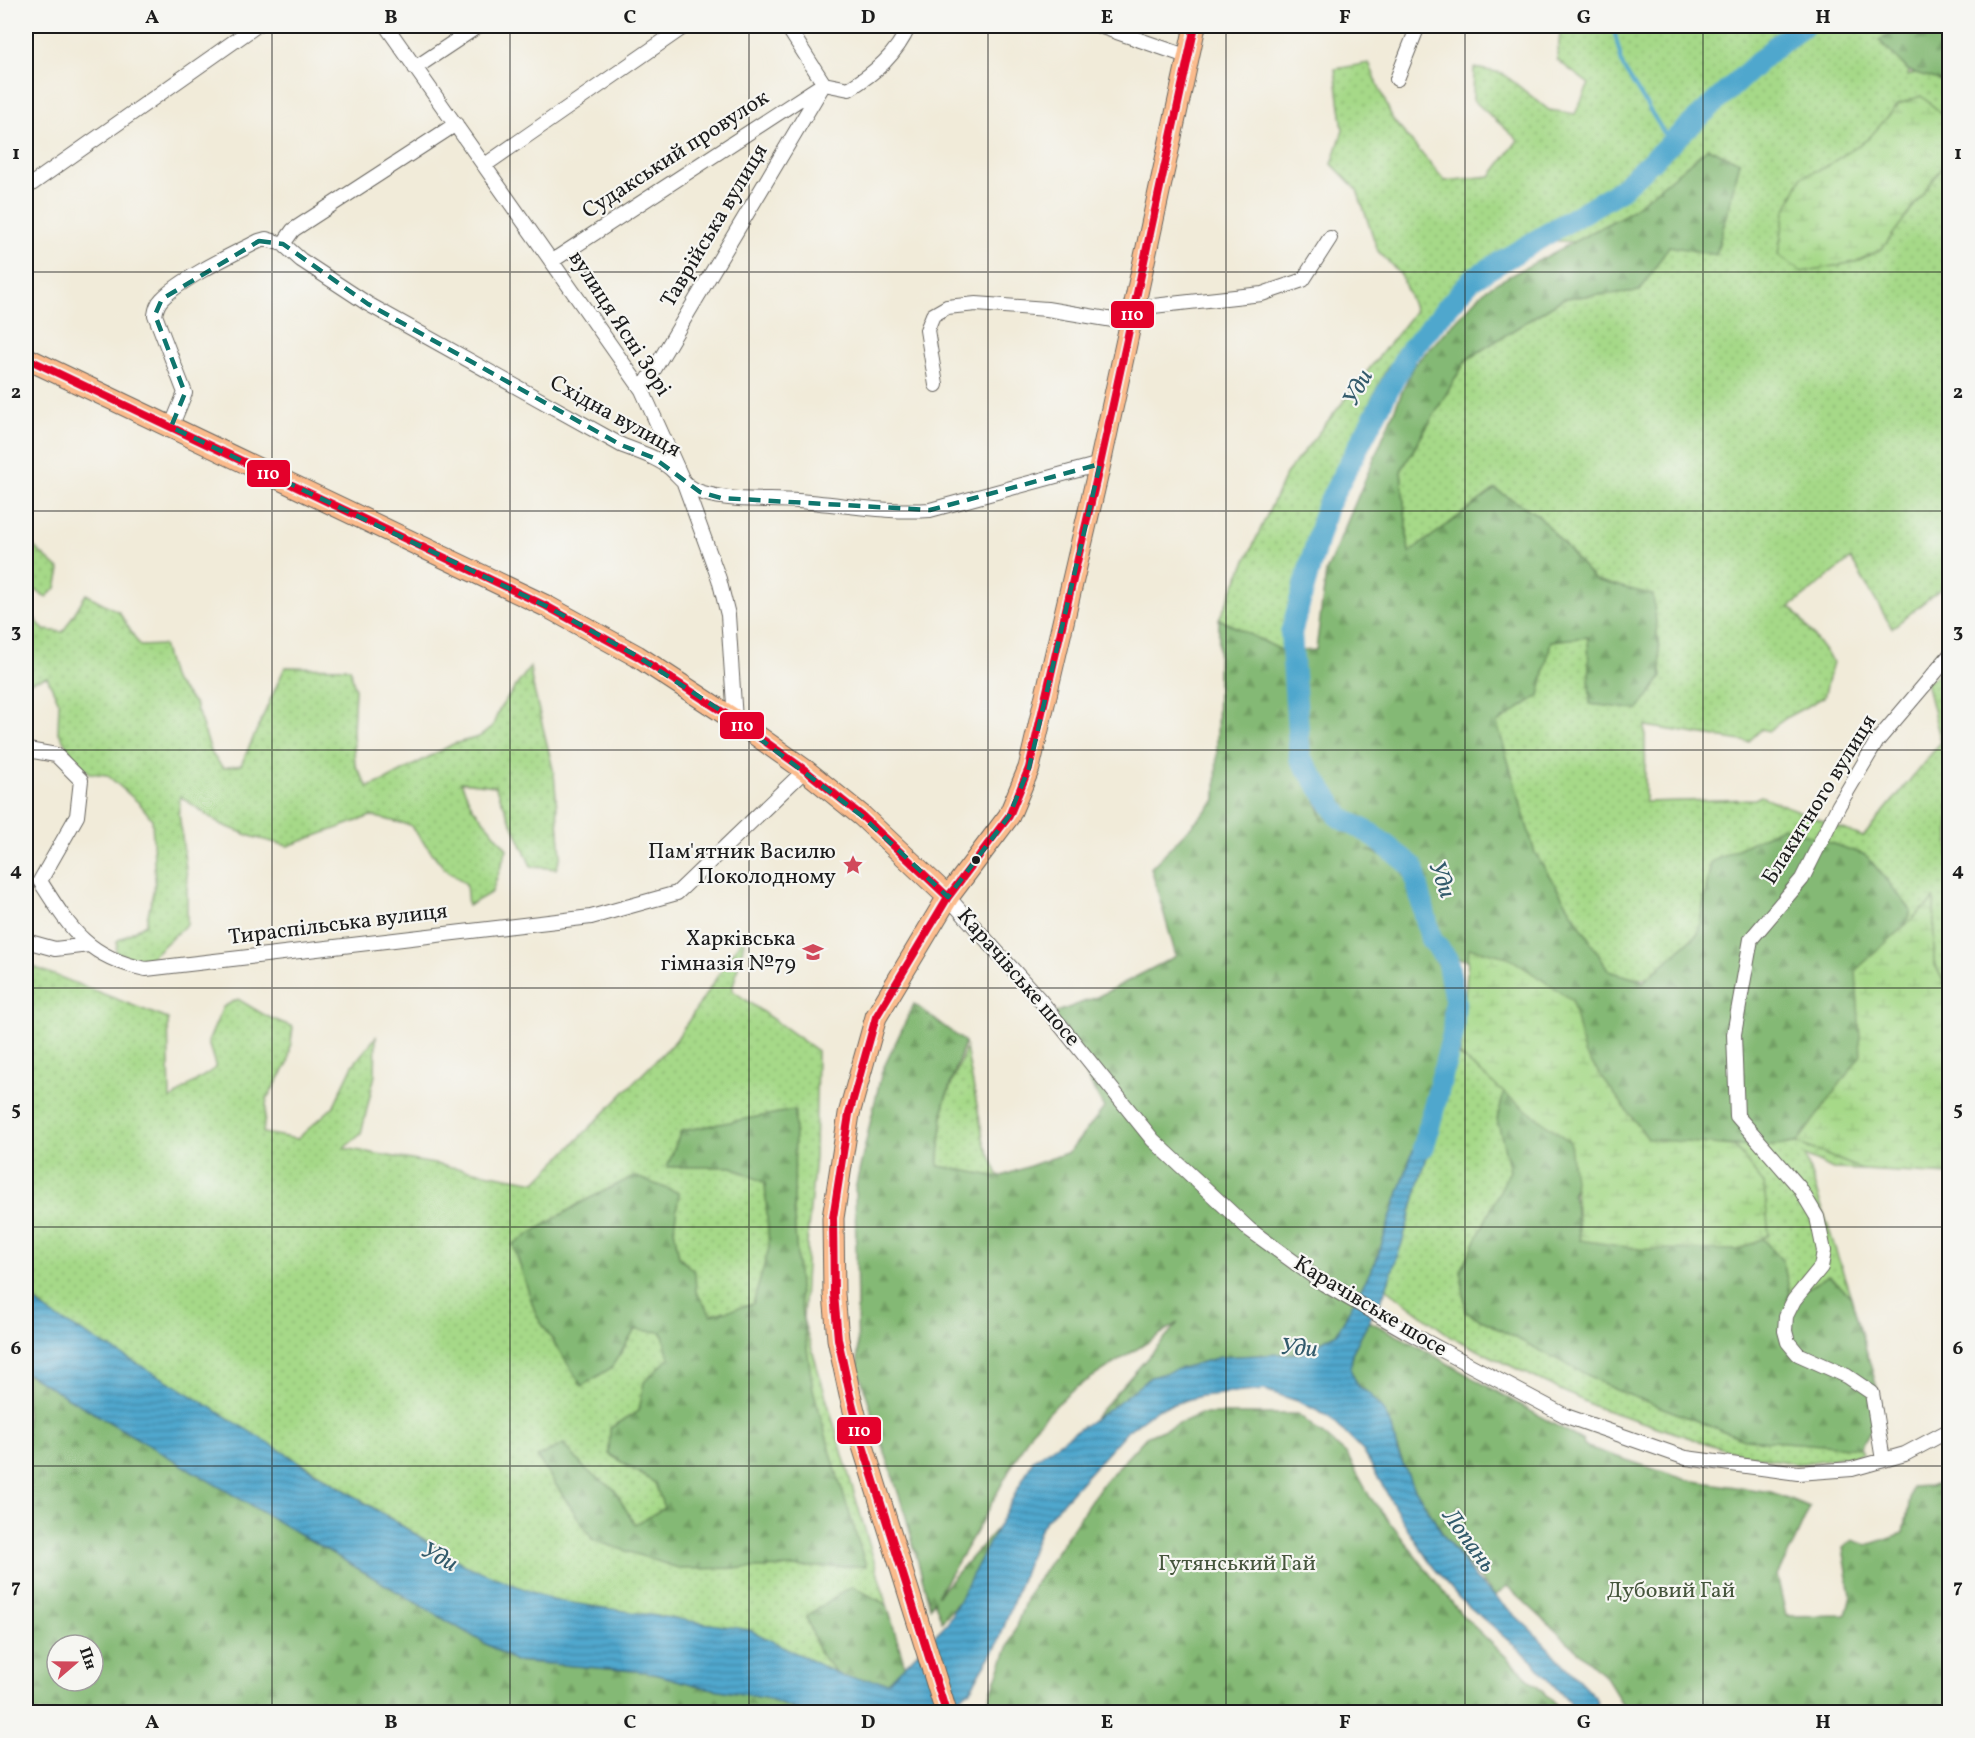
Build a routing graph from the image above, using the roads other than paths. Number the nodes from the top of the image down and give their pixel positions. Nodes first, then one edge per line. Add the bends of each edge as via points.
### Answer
1 (256, 26) edge
2 (386, 26) edge
3 (478, 26) edge
4 (686, 26) edge
5 (787, 26) edge
6 (909, 26) edge
7 (1099, 26) edge
8 (1196, 26) edge
9 (1418, 26) edge
10 (1189, 57) junction
11 (415, 68) junction
12 (1397, 79) dead end
13 (824, 84) junction
14 (456, 124) junction
15 (485, 165) junction
16 (26, 188) edge
17 (1330, 238) dead end
18 (283, 244) junction
19 (552, 261) junction
20 (1133, 315) junction
21 (26, 358) edge
22 (936, 385) dead end
23 (642, 390) junction
24 (171, 427) junction
25 (1100, 464) junction
26 (684, 483) junction
27 (1950, 655) edge
28 (735, 720) junction
29 (26, 748) edge
30 (805, 770) junction
31 (948, 897) junction
32 (26, 941) edge
33 (89, 945) junction
34 (1950, 1430) edge
35 (1883, 1460) junction
36 (946, 1713) edge

1 - 16 street
2 - 11 street, вулиця Ясні Зорі
3 - 11 street
4 - 15 street
5 - 13 street
6 - 13 street via 902,41 874,73 849,88
7 - 10 street
8 - 10 main road
9 - 12 street
10 - 20 main road
11 - 14 street, вулиця Ясні Зорі
13 - 19 street, Судакський провулок
13 - 23 street, Таврійська вулиця
14 - 15 street, вулиця Ясні Зорі
14 - 18 street via 293,230
15 - 19 street, вулиця Ясні Зорі
17 - 20 street via 1303,280 1262,294
18 - 24 street via 259,241 162,298 155,315 185,393
18 - 26 street, Східна вулиця via 368,304 621,445 654,458
19 - 23 street, вулиця Ясні Зорі
20 - 22 street via 976,304 947,307 933,315 927,330
20 - 25 main road
21 - 24 main road, Карачівське шосе
23 - 26 street, вулиця Ясні Зорі
24 - 28 main road, Карачівське шосе via 546,606 637,656
25 - 26 street, Східна вулиця via 930,510 904,512 800,501 721,498
25 - 31 main road via 1029,768 1009,816
26 - 28 street, вулиця Ясні Зорі via 728,615
27 - 35 street, Блакитного вулиця via 1877,741 1802,879 1751,939 1734,1034 1737,1116 1799,1187 1817,1217 1824,1251 1821,1267 1786,1316 1788,1342 1798,1354 1847,1376 1872,1393
28 - 30 main road, Карачівське шосе
29 - 33 street, Тираспільська вулиця via 56,755 81,780 77,816 40,881 68,925
30 - 31 main road, Карачівське шосе via 862,816
30 - 33 street, Тираспільська вулиця via 676,893 591,917 146,969 124,965
31 - 35 street, Карачівське шосе via 1040,1000 1153,1140 1250,1230 1324,1284 1566,1416 1686,1458 1798,1473 1852,1469
31 - 36 main road via 876,1017 849,1114 833,1218 838,1339 863,1446
32 - 33 street via 55,949
34 - 35 street, Карачівське шосе via 1905,1454

